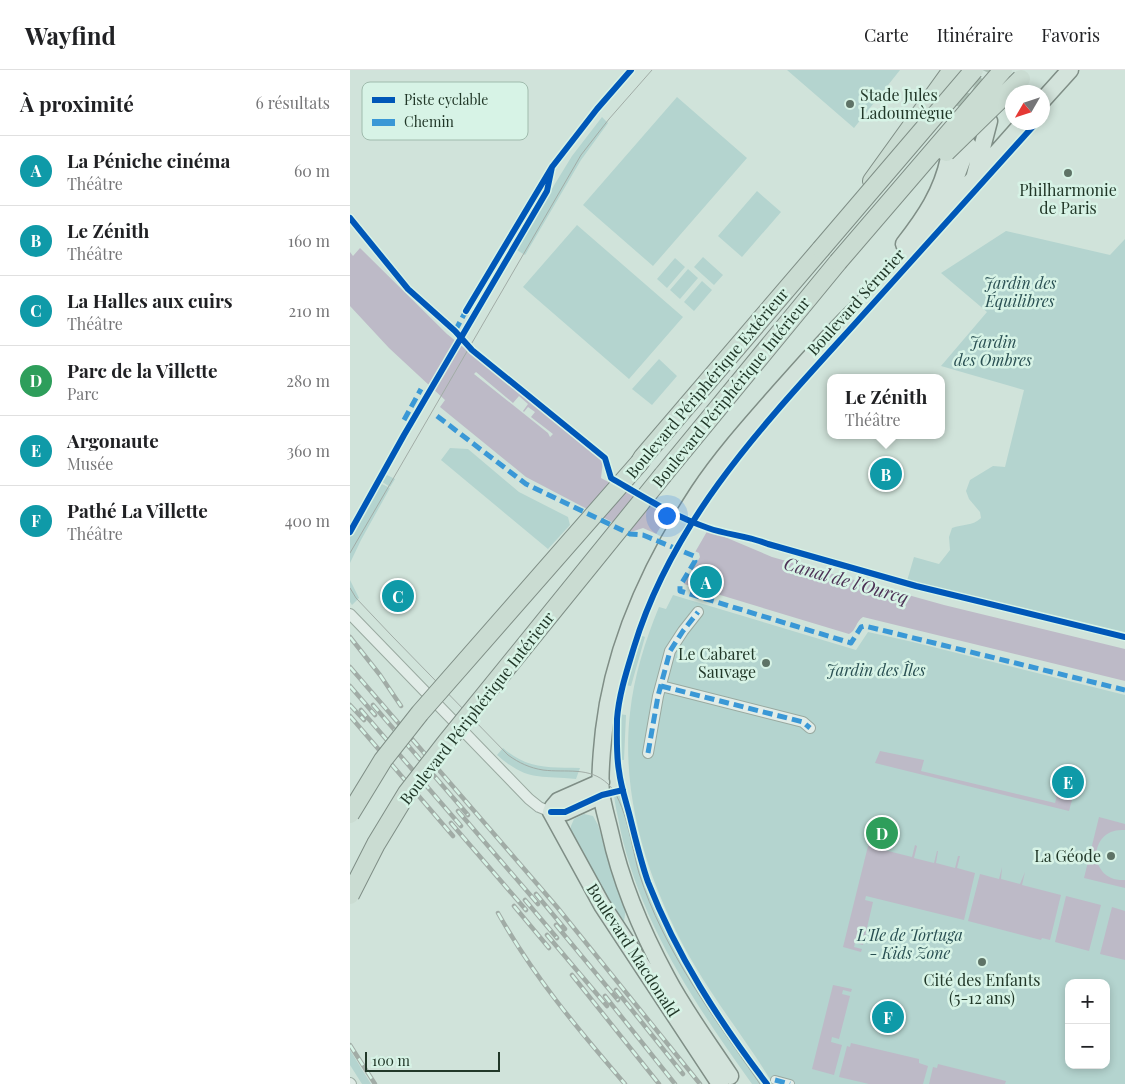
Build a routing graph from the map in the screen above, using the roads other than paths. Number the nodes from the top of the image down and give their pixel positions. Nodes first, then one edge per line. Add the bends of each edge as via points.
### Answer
1 (952, 70) edge
2 (974, 70) edge
3 (1003, 70) edge
4 (1070, 70) edge
5 (1025, 74) edge
6 (1050, 92) edge
7 (989, 120) dead end
8 (1017, 130) edge
9 (968, 146) dead end
10 (949, 158) dead end
11 (974, 180) junction
12 (856, 208) junction
13 (875, 219) junction
14 (888, 265) junction
15 (841, 323) junction
16 (696, 495) joint
17 (698, 612) dead end
18 (350, 614) edge
19 (662, 686) junction
20 (810, 728) dead end
21 (648, 754) dead end
22 (601, 789) junction
23 (551, 812) junction
24 (350, 814) edge
25 (350, 894) edge
26 (725, 1080) edge
27 (775, 1080) dead end
28 (790, 1084) edge

1 - 12 highway, bridge via 876,172
2 - 12 highway, Boulevard Périphérique Extérieur, bridge
3 - 13 highway, Boulevard Périphérique Intérieur, bridge
4 - 6 main road
5 - 13 highway, bridge
7 - 11 main road
8 - 11 main road, Boulevard Sérurier
9 - 14 main road via 944,202
10 - 14 main road via 942,186 931,206
11 - 15 main road, Boulevard Sérurier via 868,299
12 - 24 highway, Boulevard Périphérique Extérieur, bridge via 420,713 383,760
13 - 25 highway, Boulevard Périphérique Intérieur, bridge via 450,737 407,793
14 - 15 main road via 858,298
15 - 16 main road, Boulevard Sérurier via 742,435
16 - 22 main road, Boulevard Macdonald via 642,595 620,655 608,705
17 - 19 street via 670,651
18 - 23 street via 529,799
19 - 20 street via 803,722
19 - 21 street
22 - 23 main road via 565,812
22 - 26 main road, Boulevard Macdonald via 618,865 646,935
23 - 26 main road, Boulevard Macdonald via 602,905
27 - 28 street

